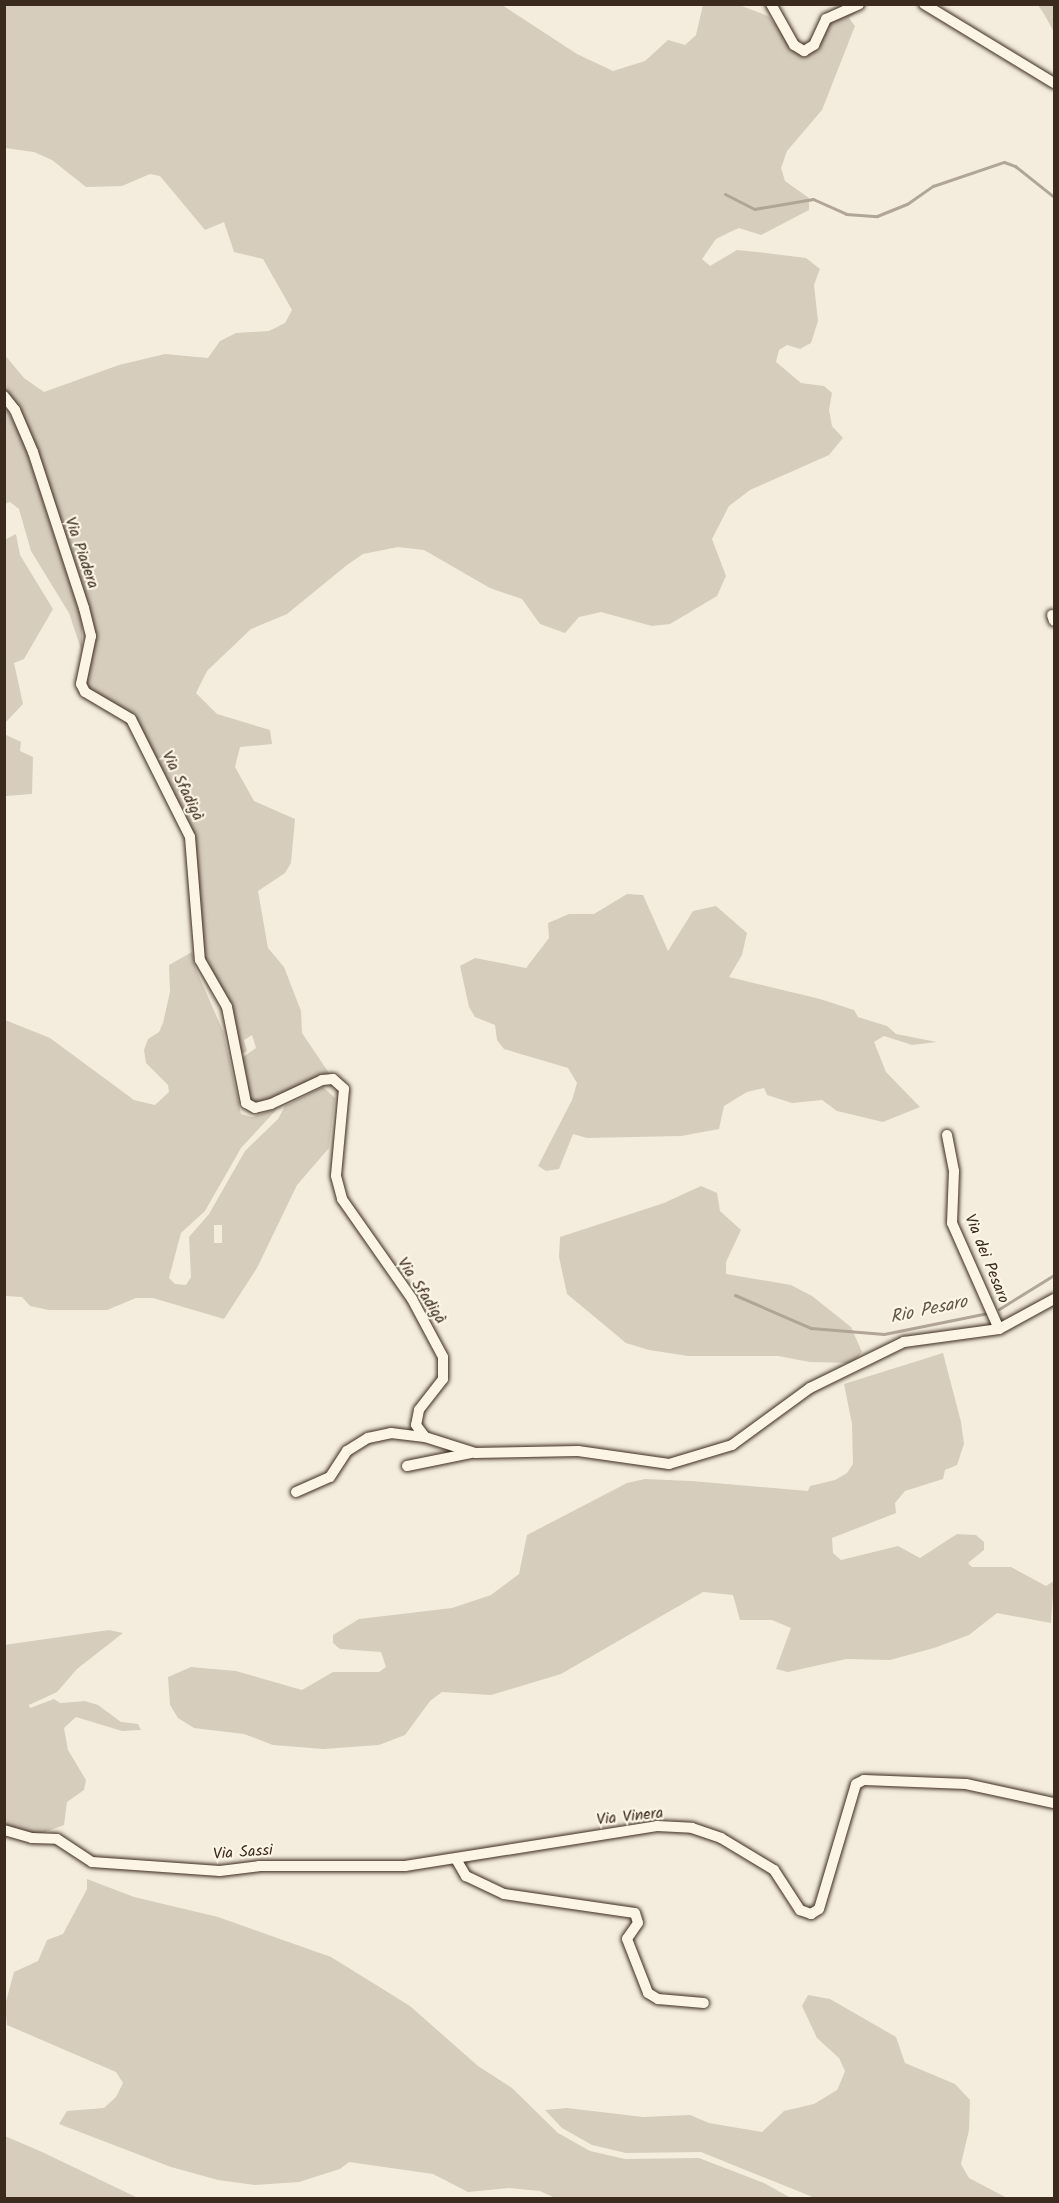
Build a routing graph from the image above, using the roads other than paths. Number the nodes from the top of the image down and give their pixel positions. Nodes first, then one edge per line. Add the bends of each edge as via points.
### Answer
1 (771, 4) edge
2 (859, 4) edge
3 (924, 4) edge
4 (1054, 83) edge
5 (4, 396) edge
6 (113, 709) joint
7 (947, 1135) dead end
8 (1054, 1299) edge
9 (999, 1329) junction
10 (425, 1437) junction
11 (474, 1453) junction
12 (407, 1466) dead end
13 (296, 1492) dead end
14 (1054, 1803) edge
15 (4, 1830) edge
16 (456, 1859) junction
17 (704, 2003) dead end

1 - 2 street via 794,45 804,51 814,45 826,19
3 - 4 street
5 - 6 street, Via Piadera via 15,410 33,452 84,608 91,636 81,684 84,693
6 - 10 street, Via Sfadigà via 131,719 190,837 200,960 227,1008 246,1103 255,1108 271,1104 322,1080 333,1079 344,1089 336,1148 336,1176 342,1199 412,1299 443,1357 443,1379 419,1410 416,1425
7 - 9 street, Via dei Pesaro via 954,1171 952,1222
8 - 9 street, Via dei Pesaro
9 - 11 street via 904,1342 810,1388 732,1444 669,1464 578,1450
10 - 11 street
10 - 13 street via 391,1433 368,1438 347,1451 330,1477
11 - 12 street
14 - 16 street, Via Vinera via 966,1784 864,1780 856,1784 830,1881 819,1909 811,1914 800,1910 774,1870 721,1838 692,1828 657,1826
15 - 16 street, Via Sassi via 32,1838 57,1839 92,1862 220,1871 260,1866 405,1866
16 - 17 street via 465,1876 504,1894 635,1913 638,1923 627,1939 648,1993 658,1999

